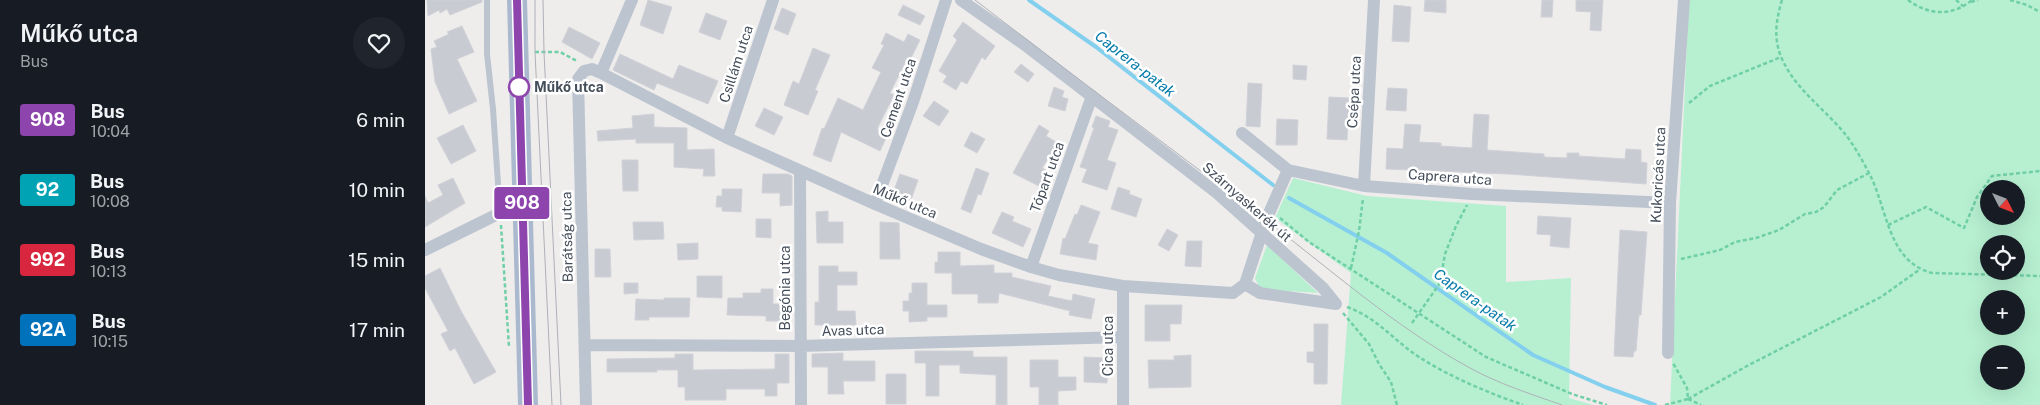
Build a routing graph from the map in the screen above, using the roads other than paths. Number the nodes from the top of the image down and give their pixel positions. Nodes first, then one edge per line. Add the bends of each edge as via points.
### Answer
1 (487, 0) edge
2 (517, 0) edge
3 (632, 0) edge
4 (773, 0) edge
5 (946, 0) edge
6 (961, 0) edge
7 (1374, 0) edge
8 (1684, 0) edge
9 (584, 71) joint
10 (601, 72) junction
11 (1092, 96) junction
12 (1242, 133) dead end
13 (727, 138) junction
14 (800, 170) junction
15 (1288, 170) junction
16 (1364, 186) junction
17 (522, 202) junction
18 (1670, 203) junction
19 (875, 204) junction
20 (500, 214) junction
21 (1261, 234) junction
22 (425, 250) edge
23 (1031, 267) junction
24 (1245, 284) junction
25 (1123, 286) junction
26 (1123, 338) junction
27 (585, 345) junction
28 (800, 346) junction
29 (1668, 353) road end
30 (527, 405) edge
31 (586, 405) edge
32 (801, 405) edge
33 (1123, 405) edge

1 - 20 lane via 487,54
2 - 17 main road
3 - 10 street
4 - 13 street, Csillám utca
5 - 19 street, Cement utca
6 - 11 street, Szárnyaskerék út
7 - 16 street, Csépa utca
8 - 18 street, Kukoricás utca
9 - 10 street, Műkő utca
9 - 27 street, Barátság utca via 578,79
10 - 13 street, Műkő utca
11 - 21 street, Szárnyaskerék út via 1217,194
11 - 23 street, Tópart utca
12 - 15 street, Caprera utca
13 - 14 street, Műkő utca
14 - 19 street, Műkő utca
14 - 28 street, Begónia utca
15 - 16 street, Caprera utca
15 - 21 street
16 - 18 street, Caprera utca
17 - 20 street
17 - 30 main road
18 - 29 street, Kukoricás utca
19 - 23 street, Műkő utca
20 - 22 street
21 - 24 street
21 - 24 street, Szárnyaskerék út via 1323,288 1336,304 1260,293
23 - 25 street, Műkő utca
24 - 25 street, Műkő utca via 1233,293
25 - 26 street, Cica utca
26 - 28 street, Avas utca
26 - 33 street, Cica utca
27 - 28 street, Avas utca
27 - 31 street, Barátság utca
28 - 32 street, Begónia utca

